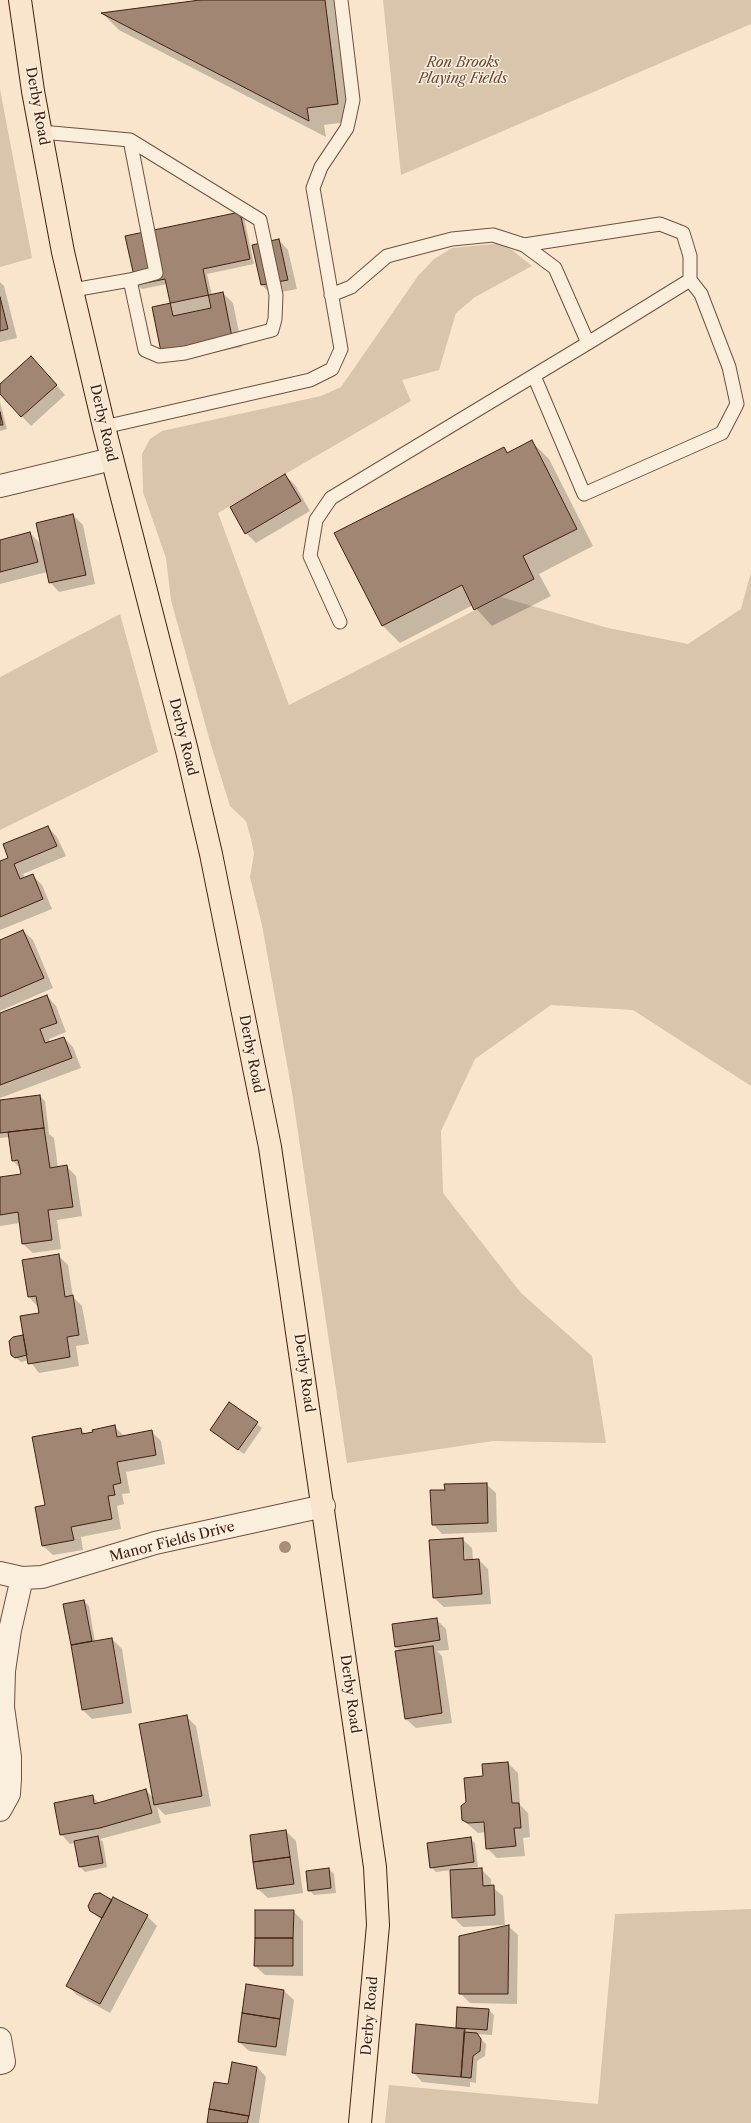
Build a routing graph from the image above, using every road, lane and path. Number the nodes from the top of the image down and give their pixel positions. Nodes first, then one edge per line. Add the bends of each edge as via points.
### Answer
1 (20, 0) edge
2 (341, 0) edge
3 (41, 132) junction
4 (130, 140) junction
5 (524, 245) junction
6 (130, 280) junction
7 (690, 280) junction
8 (73, 290) junction
9 (331, 295) junction
10 (588, 343) junction
11 (534, 376) junction
12 (104, 427) junction
13 (112, 459) junction
14 (0, 486) edge
15 (340, 622) dead end
16 (324, 1506) junction
17 (0, 1573) edge
18 (22, 1578) junction
19 (0, 1810) edge
20 (0, 2039) edge
21 (2, 2062) edge
22 (360, 2123) edge

1 - 3 main road, Derby Road
2 - 9 lane via 353,100 347,128 321,167 313,188
3 - 4 lane
3 - 8 main road, Derby Road via 63,252
4 - 6 lane via 156,273
4 - 6 lane via 260,220 276,294 272,330 185,353 159,356 145,350
5 - 7 lane via 660,224 683,233 690,256
5 - 9 lane via 493,235 452,239 420,247 387,256 351,287
5 - 10 lane via 555,268
6 - 8 lane
7 - 10 lane
7 - 11 lane via 702,294 729,367 737,404 722,433 584,494
8 - 12 main road, Derby Road
9 - 12 lane via 340,349 332,369 310,380
10 - 11 lane
11 - 15 lane via 331,498 316,520 310,556
12 - 13 main road, Derby Road
13 - 14 street
13 - 16 main road, Derby Road via 211,854 270,1148
16 - 18 street, Manor Fields Drive via 155,1543 42,1577
16 - 22 main road, Derby Road via 375,1867 378,1925
17 - 18 street, Manor Fields Drive
18 - 19 street via 4,1671 3,1707 10,1757 10,1779 9,1794
20 - 21 street

